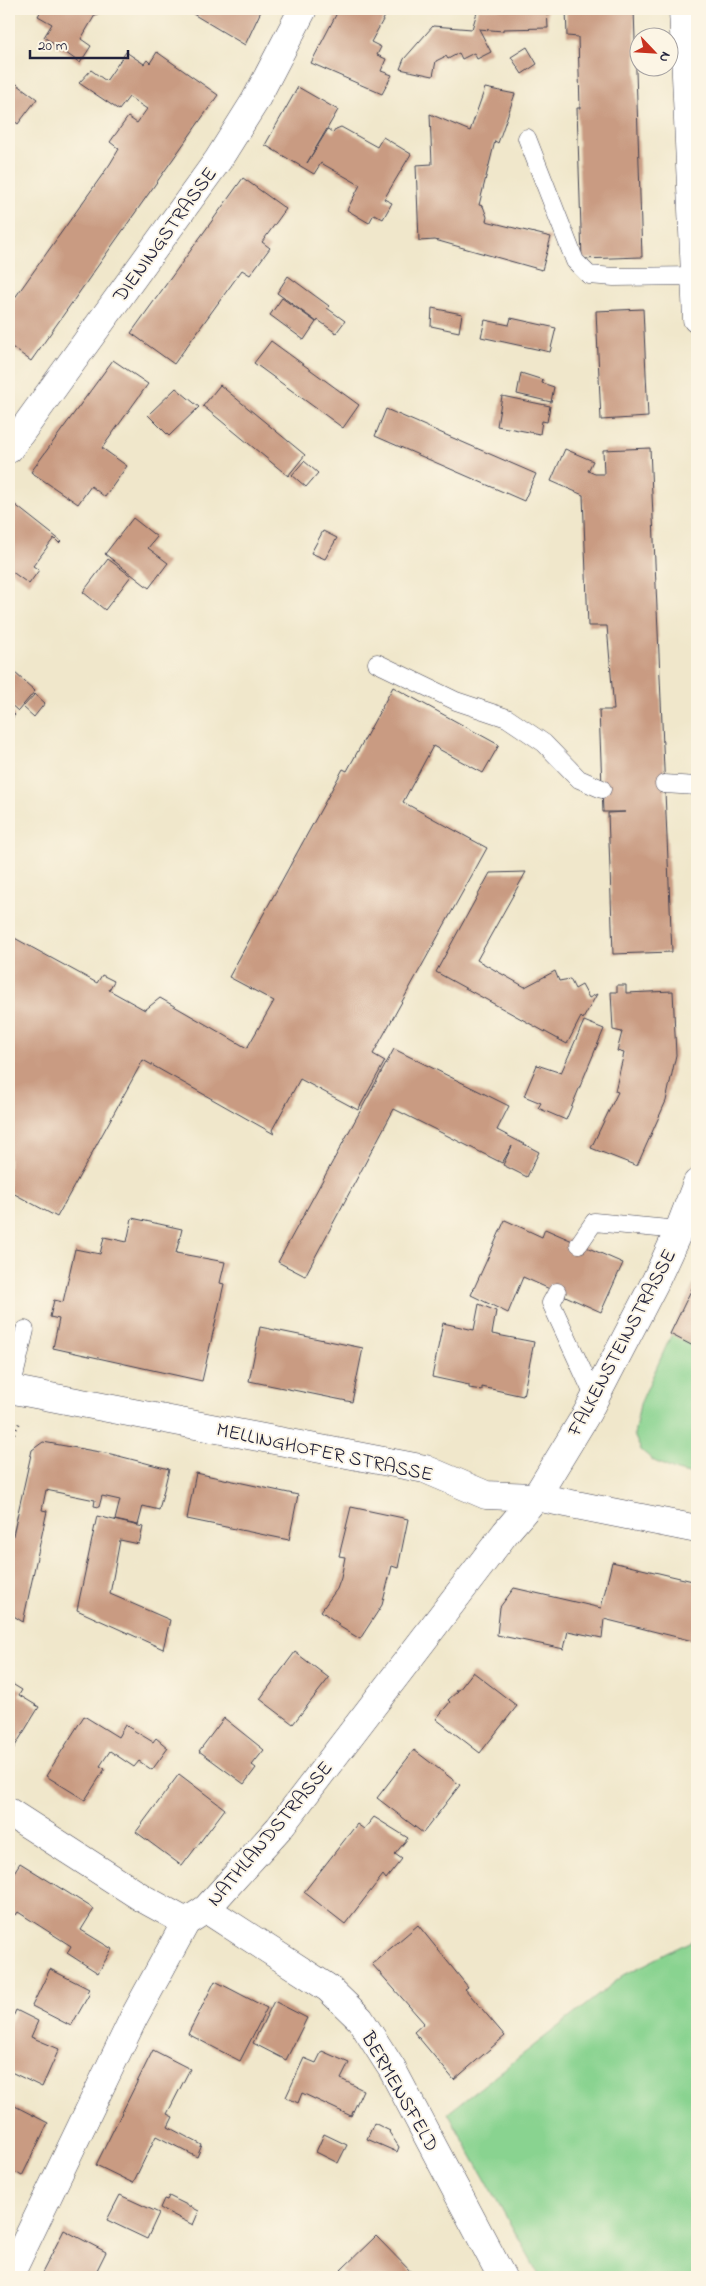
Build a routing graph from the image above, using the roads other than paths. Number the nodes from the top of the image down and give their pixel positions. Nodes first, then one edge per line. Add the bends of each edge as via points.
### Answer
1 (303, 9) edge
2 (683, 9) edge
3 (527, 138) dead end
4 (696, 276) junction
5 (697, 319) edge
6 (9, 449) edge
7 (377, 663) dead end
8 (664, 784) dead end
9 (697, 786) edge
10 (602, 788) dead end
11 (697, 1183) edge
12 (679, 1230) junction
13 (579, 1244) dead end
14 (557, 1292) dead end
15 (25, 1330) dead end
16 (10, 1389) edge
17 (595, 1398) junction
18 (536, 1497) junction
19 (697, 1529) edge
20 (9, 1812) edge
21 (196, 1915) junction
22 (9, 2277) edge
23 (502, 2277) edge

1 - 6 street, DIENINGSTRASSE via 255,101 218,160
2 - 4 street
3 - 4 lane via 575,261 589,275
4 - 5 street
7 - 10 lane via 456,701 507,718 544,743 579,779
8 - 9 lane
11 - 12 street, FALKENSTEINSTRASSE
12 - 13 lane via 594,1222
12 - 17 street, FALKENSTEINSTRASSE
14 - 17 lane via 551,1303
15 - 16 lane
16 - 18 street, MELLINGHOFER STRASSE via 425,1470 486,1495
17 - 18 street, FALKENSTEINSTRASSE
18 - 19 street, MELLINGHOFER STRASSE
18 - 21 street, NATHLANDSTRASSE via 293,1811
20 - 21 street, BERMENSFELD via 144,1899
21 - 22 street, NATHLANDSTRASSE via 134,2017
21 - 23 street, BERMENSFELD via 328,1988 360,2019 392,2069

